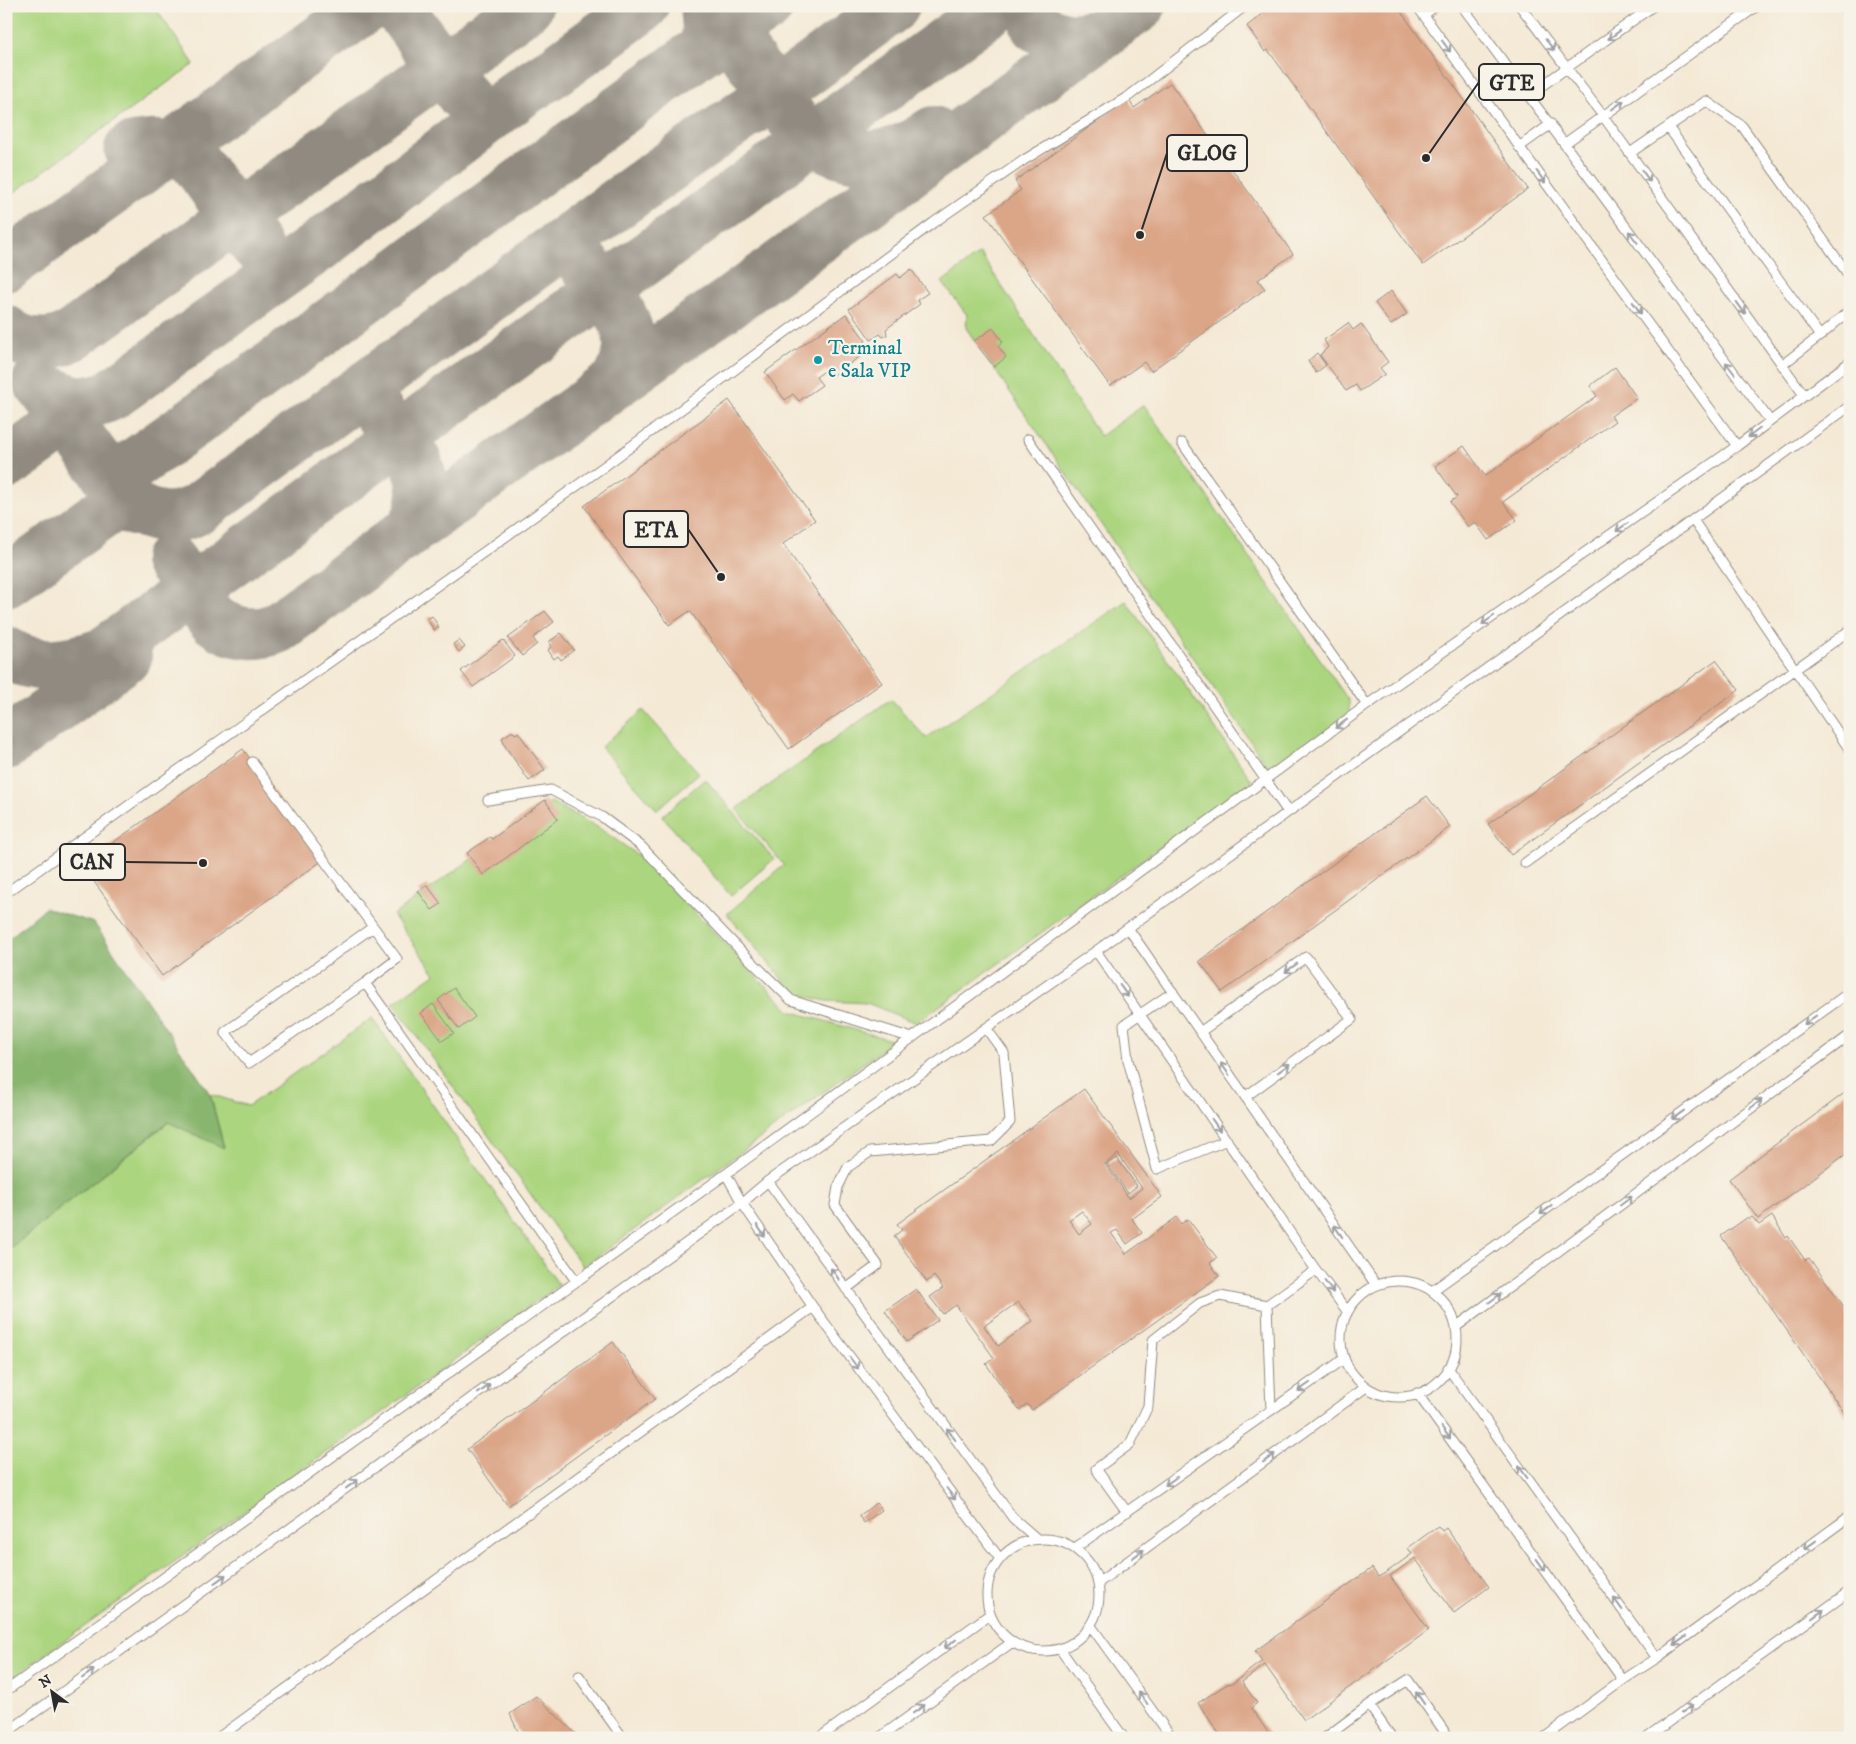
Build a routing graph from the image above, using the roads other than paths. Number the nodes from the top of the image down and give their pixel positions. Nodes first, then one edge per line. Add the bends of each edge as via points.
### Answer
1 (1245, 6) edge
2 (1417, 6) edge
3 (1435, 6) edge
4 (1462, 6) edge
5 (1520, 6) edge
6 (1653, 6) edge
7 (1757, 6) edge
8 (1424, 15) junction
9 (1568, 68) junction
10 (1529, 95) junction
11 (1603, 116) junction
12 (1551, 124) junction
13 (1668, 127) junction
14 (1564, 144) junction
15 (1519, 147) junction
16 (1630, 153) junction
17 (1850, 277) edge
18 (1850, 310) edge
19 (1820, 336) junction
20 (1850, 362) edge
21 (1782, 365) junction
22 (1804, 396) junction
23 (1850, 406) edge
24 (1770, 421) junction
25 (1028, 439) dead end
26 (1182, 444) dead end
27 (1737, 446) junction
28 (1693, 520) junction
29 (1850, 630) edge
30 (1796, 670) junction
31 (1367, 705) junction
32 (1850, 750) edge
33 (252, 762) dead end
34 (1266, 780) junction
35 (488, 800) dead end
36 (1288, 812) junction
37 (1525, 863) dead end
38 (6, 893) edge
39 (373, 927) junction
40 (1128, 928) junction
41 (1096, 951) junction
42 (365, 983) junction
43 (1173, 992) junction
44 (1850, 992) edge
45 (1140, 1015) junction
46 (986, 1028) junction
47 (1200, 1032) junction
48 (1850, 1035) edge
49 (912, 1038) junction
50 (1245, 1097) junction
51 (1227, 1140) junction
52 (726, 1174) junction
53 (768, 1181) junction
54 (742, 1203) junction
55 (1316, 1270) junction
56 (576, 1281) junction
57 (1376, 1285) junction
58 (846, 1289) junction
59 (1432, 1291) junction
60 (1267, 1305) junction
61 (812, 1307) junction
62 (1347, 1311) junction
63 (1456, 1327) junction
64 (1344, 1359) junction
65 (1448, 1368) junction
66 (1366, 1387) junction
67 (1417, 1393) junction
68 (1271, 1410) junction
69 (1127, 1512) junction
70 (1850, 1516) edge
71 (1037, 1539) junction
72 (1075, 1548) junction
73 (1000, 1559) junction
74 (1098, 1583) junction
75 (1850, 1591) edge
76 (989, 1615) junction
77 (1091, 1626) junction
78 (1011, 1643) junction
79 (1060, 1648) junction
80 (1657, 1658) junction
81 (579, 1676) dead end
82 (1623, 1680) junction
83 (6, 1691) edge
84 (1370, 1705) junction
85 (6, 1733) edge
86 (218, 1738) edge
87 (623, 1738) edge
88 (820, 1738) edge
89 (879, 1738) edge
90 (1124, 1738) edge
91 (1172, 1738) edge
92 (1324, 1738) edge
93 (1392, 1738) edge
94 (1448, 1738) edge
95 (1544, 1738) edge
96 (1647, 1738) edge

1 - 38 lane via 1129,96 1024,160 933,223 598,471
2 - 8 lane
3 - 8 lane
4 - 10 lane
5 -> 9 lane
6 -> 9 lane
11 -> 7 lane
8 -> 15 lane
9 - 10 lane
9 - 11 lane
10 - 12 lane
11 - 14 lane
11 - 16 lane
12 - 14 lane
12 - 15 lane
13 - 16 lane
13 - 17 lane via 1706,101 1742,126
13 - 19 lane
24 -> 14 lane
15 -> 27 lane
16 -> 21 lane
18 - 19 lane
19 - 21 lane
20 - 22 lane
21 - 22 lane
22 - 24 lane
23 - 28 lane
24 -> 27 lane
25 - 34 lane
26 - 31 lane
27 -> 31 lane
28 - 30 lane
28 - 36 lane
29 - 30 lane
30 - 32 lane
30 - 37 lane
31 -> 34 lane
33 - 39 lane
34 - 36 lane
34 - 49 lane
35 - 49 lane via 551,790 602,818 641,846 791,1000
36 - 40 lane
39 - 42 lane via 397,959
39 - 42 lane via 225,1032 250,1064
40 - 41 lane
40 - 43 lane
41 -> 45 lane
41 - 46 lane
42 - 56 lane
43 - 45 lane
43 - 47 lane
44 -> 59 lane
45 -> 51 lane
45 - 51 lane via 1124,1025 1128,1060 1157,1169
46 - 53 lane
46 - 58 lane via 1004,1053 1010,1122 991,1141 870,1152 848,1167 838,1187 835,1206 878,1265
50 -> 47 lane
50 -> 47 lane via 1352,1019 1306,957
63 -> 48 lane
49 - 52 lane
57 -> 50 lane
51 - 55 lane
52 - 54 lane
52 - 56 lane
53 - 54 lane
58 -> 53 lane
54 -> 61 lane
85 -> 54 lane
55 - 60 lane
55 -> 62 lane
56 - 83 lane
57 - 59 lane via 1394,1281 1414,1282
57 - 62 lane via 1359,1296
71 -> 58 lane via 1013,1518
59 - 63 lane via 1449,1308
60 - 68 lane
60 - 69 lane via 1220,1296 1200,1303 1153,1340 1148,1406 1130,1444 1096,1469
61 -> 73 lane
61 - 86 lane
62 - 64 lane via 1341,1330
63 - 65 lane via 1457,1340
64 - 66 lane via 1354,1377
64 -> 68 lane
65 - 67 lane via 1442,1378
80 -> 65 lane
66 - 67 lane via 1380,1395 1409,1396
74 -> 66 lane
67 -> 82 lane
68 -> 69 lane
69 - 72 lane
70 -> 80 lane
71 - 72 lane via 1057,1540
71 - 73 lane via 1021,1543
72 - 74 lane via 1091,1565
73 - 76 lane via 991,1570 986,1589
74 - 77 lane via 1098,1607
96 -> 75 lane
76 - 78 lane via 999,1632
76 -> 88 lane
77 - 79 lane via 1071,1645
91 -> 77 lane
78 - 79 lane via 1029,1651
89 -> 78 lane
79 - 90 lane
80 - 82 lane
81 - 87 lane
82 - 95 lane
84 - 92 lane
84 - 93 lane
94 -> 84 lane via 1408,1680

